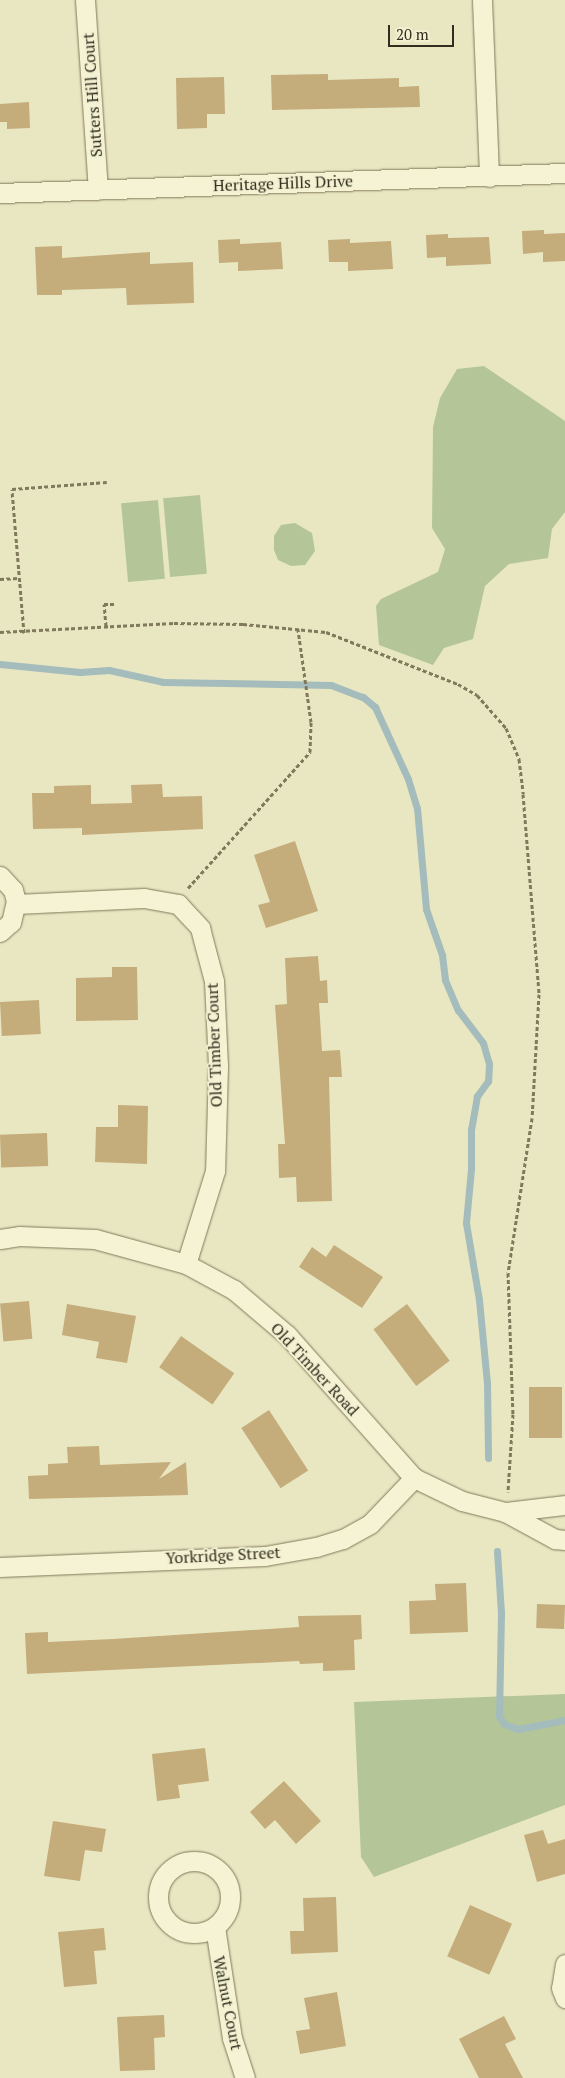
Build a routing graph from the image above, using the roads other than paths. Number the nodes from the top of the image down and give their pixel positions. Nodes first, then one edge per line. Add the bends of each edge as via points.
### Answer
1 (85, 0) edge
2 (482, 0) edge
3 (565, 173) edge
4 (489, 177) junction
5 (98, 190) junction
6 (0, 193) edge
7 (0, 876) edge
8 (16, 904) junction
9 (0, 932) edge
10 (0, 1238) edge
11 (186, 1264) junction
12 (414, 1478) junction
13 (565, 1505) edge
14 (505, 1512) junction
15 (565, 1540) edge
16 (0, 1567) edge
17 (215, 1927) dead end
18 (565, 1964) edge
19 (565, 1998) edge
20 (245, 2078) edge

1 - 5 street, Sutters Hill Court
2 - 4 street
3 - 4 street, Heritage Hills Drive
4 - 5 street, Heritage Hills Drive
5 - 6 street, Heritage Hills Drive
7 - 8 street via 13,890
8 - 9 street via 11,922
8 - 11 street, Old Timber Court via 144,898 178,904 200,928 211,973 218,1066 215,1171
10 - 11 street, Old Timber Road via 95,1239
11 - 12 street, Old Timber Road via 234,1290 287,1335
12 - 14 street via 462,1501
12 - 16 street, Yorkridge Street via 370,1524 343,1539 316,1546 265,1556
13 - 14 street
14 - 15 street via 555,1539
17 - 20 street, Walnut Court via 232,2038
18 - 19 street via 561,1988

